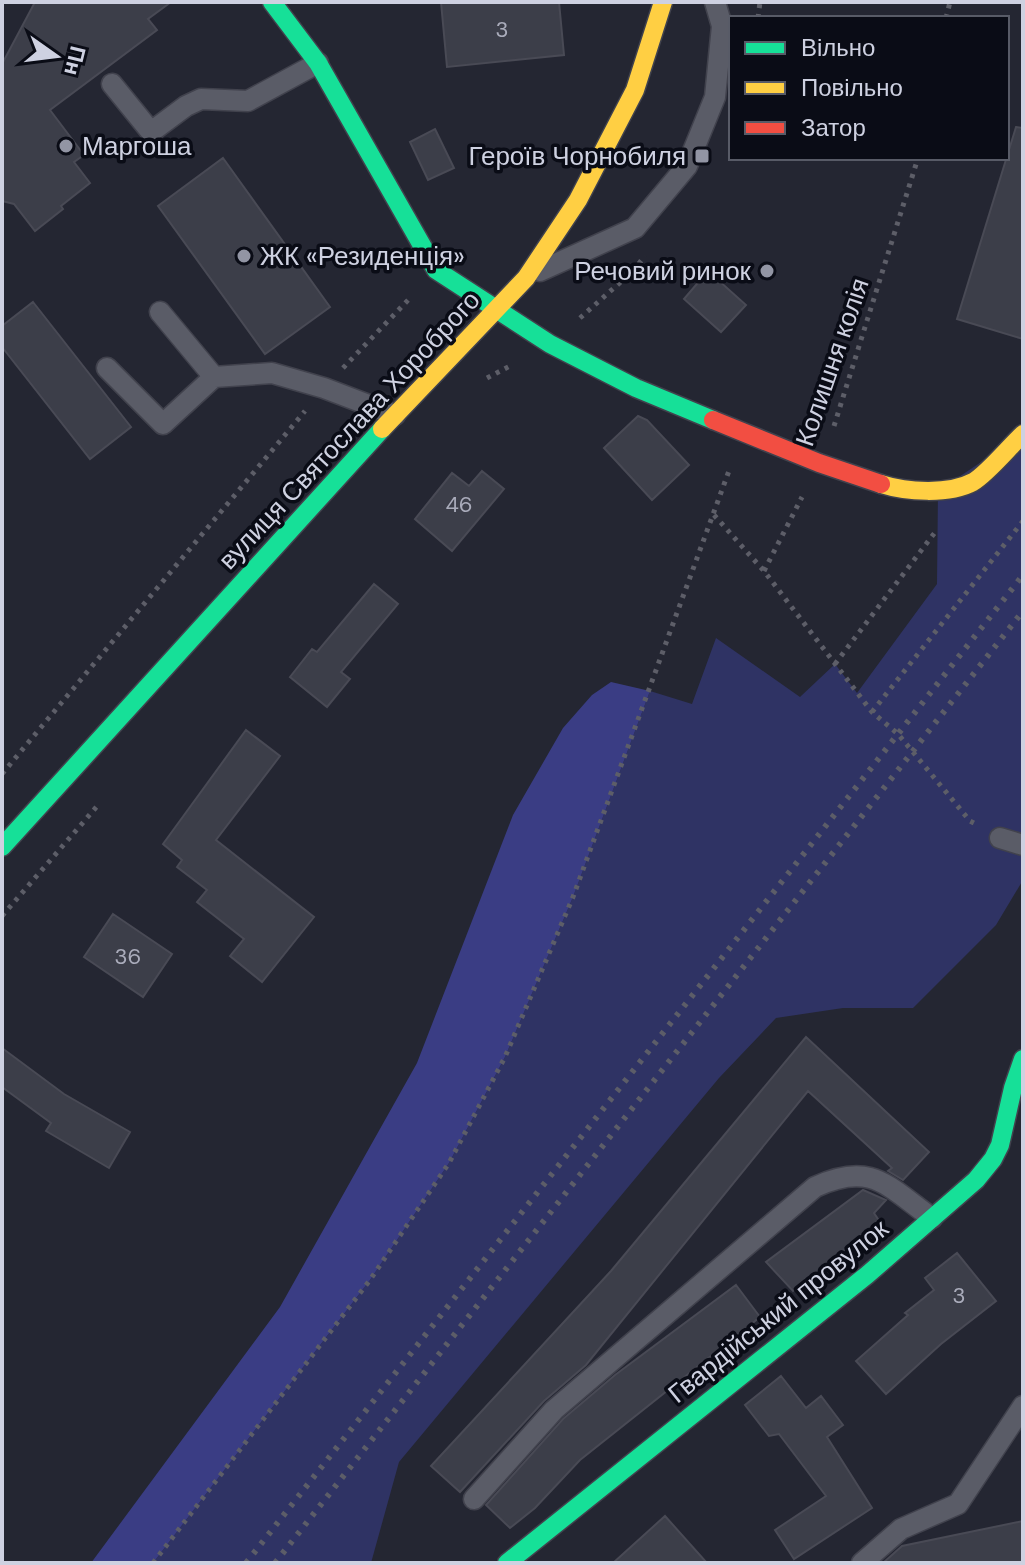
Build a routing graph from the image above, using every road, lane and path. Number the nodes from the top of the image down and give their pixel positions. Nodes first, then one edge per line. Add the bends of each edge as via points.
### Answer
1 (272, 2) edge
2 (663, 2) edge
3 (715, 2) edge
4 (318, 63) junction
5 (112, 84) dead end
6 (917, 160) edge
7 (649, 251) dead end
8 (436, 270) junction
9 (526, 278) junction
10 (496, 308) junction
11 (160, 312) dead end
12 (550, 344) junction
13 (107, 368) dead end
14 (214, 377) junction
15 (485, 379) dead end
16 (324, 388) junction
17 (395, 415) junction
18 (743, 433) junction
19 (1023, 434) edge
20 (819, 463) junction
21 (714, 515) junction
22 (1023, 521) edge
23 (937, 531) dead end
24 (764, 571) junction
25 (835, 664) junction
26 (872, 712) junction
27 (2, 774) edge
28 (106, 797) dead end
29 (1000, 838) joint
30 (3, 843) edge
31 (1023, 845) edge
32 (2, 916) edge
33 (1023, 1059) edge
34 (932, 1218) junction
35 (1023, 1406) edge
36 (474, 1499) dead end
37 (153, 1563) edge
38 (507, 1563) edge
39 (862, 1563) edge

1 - 4 street
2 - 9 street, вулиця Святослава Хороброго via 635,90 578,200
3 - 9 lane via 722,26 715,97 687,166 635,228
4 - 5 lane via 248,101 201,99 151,132
4 - 8 street
6 - 20 path, Колишня колія
7 - 12 path
8 - 10 street
8 - 16 path
9 - 10 street, вулиця Святослава Хороброго
10 - 12 street
10 - 17 street, вулиця Святослава Хороброго
11 - 14 lane
12 - 15 path
12 - 18 street
13 - 14 lane via 163,424
14 - 16 lane via 272,373
16 - 17 lane
16 - 27 path
17 - 30 street, вулиця Святослава Хороброго
18 - 20 street
18 - 21 path
19 - 20 street via 973,482 938,491 897,489
20 - 24 path, Колишня колія
21 - 24 path
21 - 37 path via 573,897 505,1057 456,1150 370,1280
22 - 26 path
23 - 25 path
24 - 25 path
25 - 26 path
26 - 29 path via 898,734 970,821
28 - 32 path
29 - 31 lane
33 - 34 street, Гвардійський провулок via 993,1159
34 - 36 lane via 880,1180 838,1177 815,1187 554,1410
34 - 38 street, Гвардійський провулок
35 - 39 lane via 958,1504 901,1529

